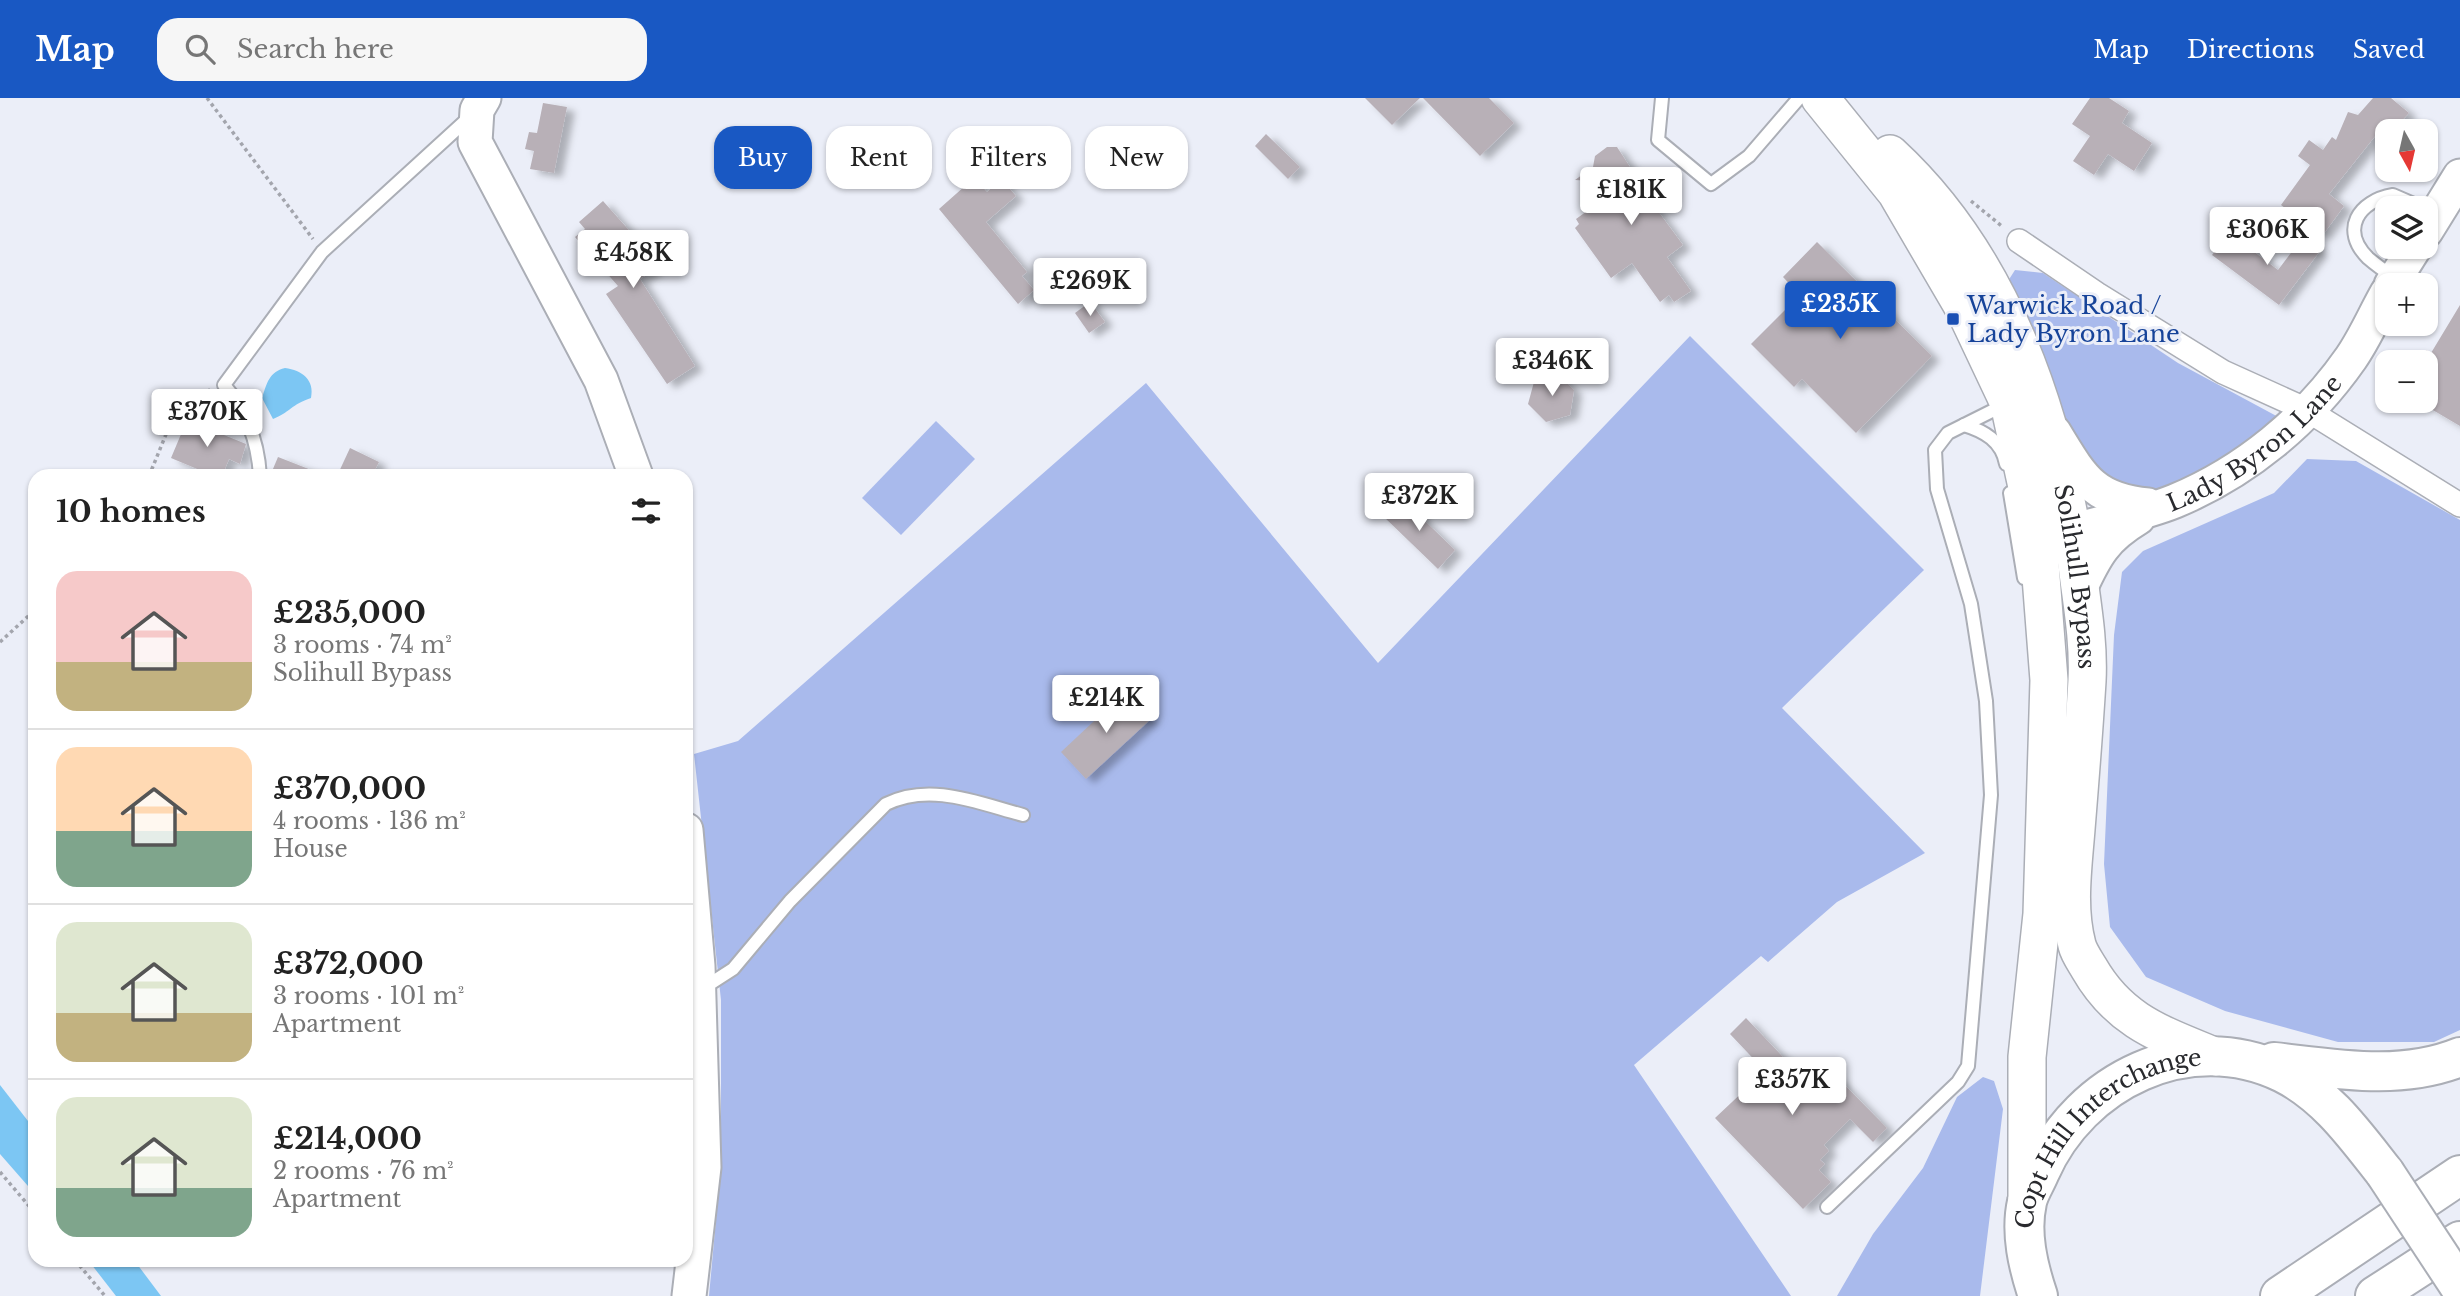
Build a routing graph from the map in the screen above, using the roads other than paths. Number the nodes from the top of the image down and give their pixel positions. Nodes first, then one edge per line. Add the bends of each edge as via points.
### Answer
1 (1662, 98) edge
2 (1799, 98) edge
3 (1820, 98) edge
4 (1831, 98) edge
5 (480, 104) edge
6 (2460, 177) edge
7 (2375, 201) edge
8 (2438, 203) edge
9 (2019, 241) dead end
10 (1980, 268) junction
11 (2380, 273) edge
12 (2375, 315) edge
13 (2003, 343) dead end
14 (2031, 409) junction
15 (2307, 410) junction
16 (1964, 425) junction
17 (260, 469) edge
18 (633, 469) edge
19 (2460, 505) edge
20 (2158, 506) junction
21 (2072, 531) junction
22 (2080, 589) junction
23 (2033, 601) junction
24 (2047, 771) junction
25 (1023, 815) dead end
26 (693, 917) edge
27 (699, 991) junction
28 (2230, 1058) junction
29 (2460, 1058) edge
30 (2460, 1175) edge
31 (2027, 1201) junction
32 (1827, 1207) dead end
33 (2460, 1241) edge
34 (2024, 1245) junction
35 (693, 1262) edge
36 (692, 1267) edge
37 (2460, 1287) edge
38 (689, 1296) edge
39 (2013, 1296) edge
40 (2038, 1296) edge
41 (2280, 1296) edge
42 (2375, 1296) edge

1 - 2 lane via 1658,140 1711,184 1749,156
3 - 14 main road, Solihull Bypass via 1896,192 1965,310
4 - 10 main road, Solihull Bypass via 1912,174
5 - 17 lane via 322,252 224,385 254,435
5 - 18 street via 475,142 601,380
6 - 8 street
7 - 11 lane via 2367,203 2355,225 2359,244
9 - 15 street via 2223,372
10 - 13 lane
10 - 14 main road, Solihull Bypass via 2034,378
12 - 15 street, Lady Byron Lane via 2351,358
14 - 16 lane
14 - 20 street via 2083,478 2105,496 2122,503
14 - 21 main road, Solihull Bypass
14 - 23 main road, Solihull Bypass via 2038,538
15 - 19 street
15 - 20 street, Lady Byron Lane via 2259,454 2229,474
16 - 23 lane via 1985,432 2004,454
16 - 32 lane via 1948,433 1936,450 1935,473 1971,604 1986,701 1991,795 1968,1066 1958,1082
20 - 21 street, Lady Byron Lane
20 - 22 street via 2113,533
21 - 22 main road, Solihull Bypass
21 - 24 main road via 2060,545 2057,558 2064,622 2061,719
22 - 28 main road, Solihull Bypass via 2087,677 2071,896 2077,946 2101,989 2119,1010 2146,1027
23 - 24 main road, Solihull Bypass via 2049,680
24 - 31 main road via 2042,914 2027,1057
25 - 27 lane via 940,793 902,797 886,804 790,901 733,969
26 - 27 street
27 - 35 street via 704,1167
28 - 29 highway via 2381,1072
28 - 31 highway, Copt Hill Interchange via 2157,1064 2116,1081 2069,1122 2050,1149
28 - 37 highway, Copt Hill Interchange, bridge via 2281,1072 2336,1111 2385,1173
30 - 41 highway
31 - 34 highway, Copt Hill Interchange
33 - 42 highway
34 - 39 highway
34 - 40 highway, Copt Hill Interchange
36 - 38 street

